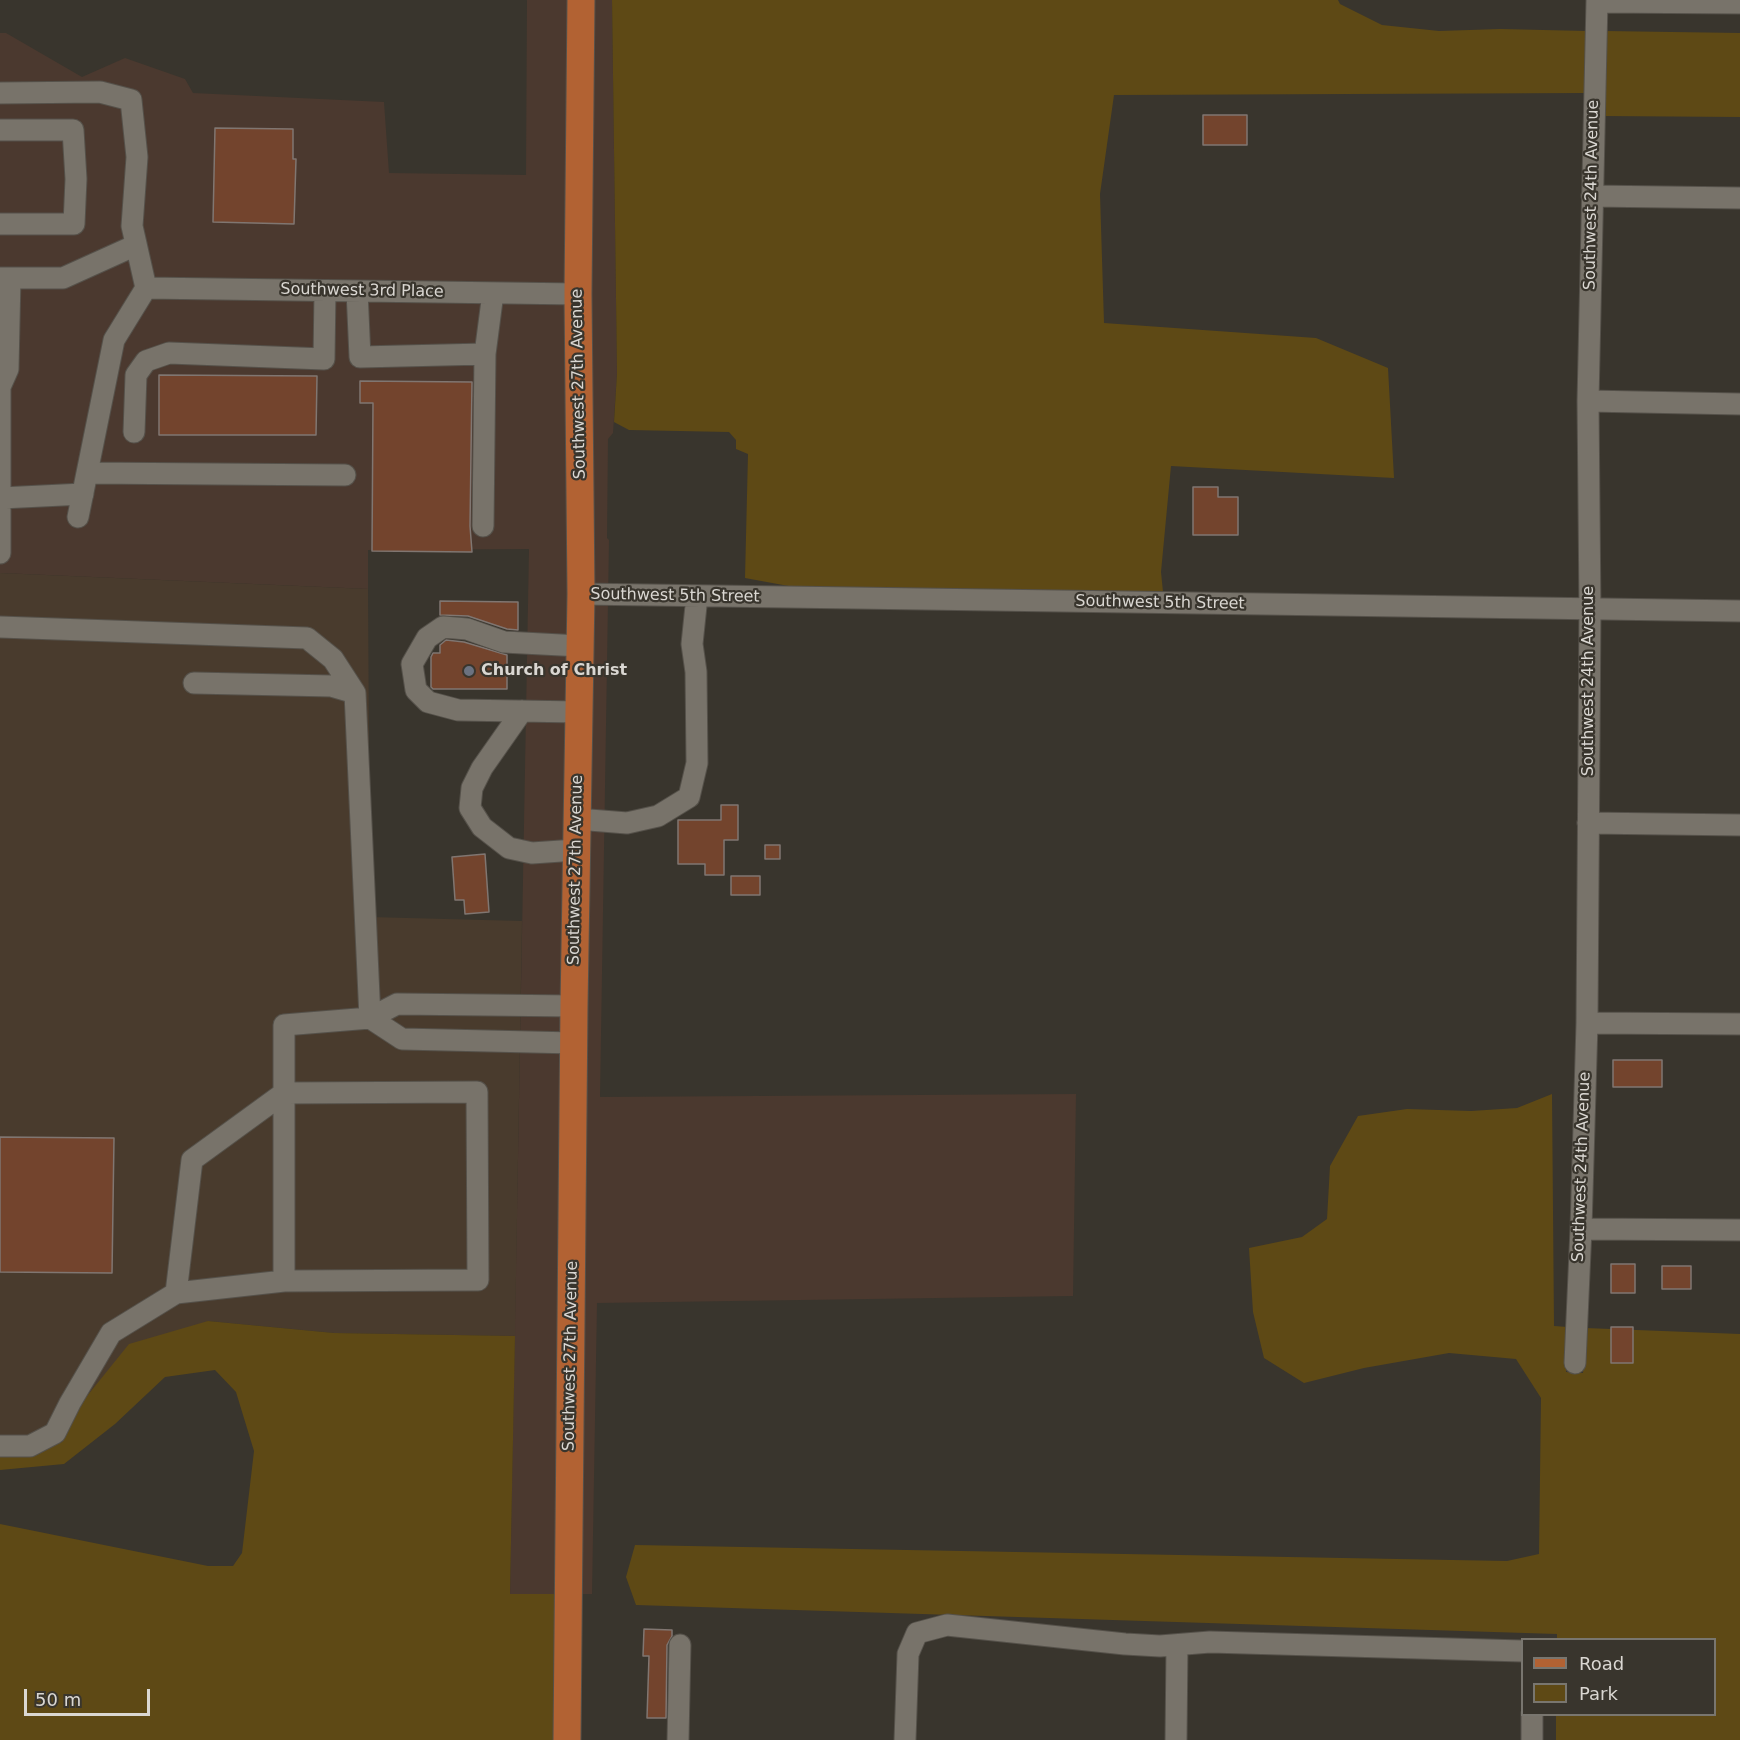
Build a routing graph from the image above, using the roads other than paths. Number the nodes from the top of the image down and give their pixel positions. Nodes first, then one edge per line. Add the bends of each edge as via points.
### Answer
1 (581, 0) edge
2 (1597, 1) edge
3 (1740, 3) edge
4 (0, 93) edge
5 (0, 130) edge
6 (1592, 196) junction
7 (1740, 198) edge
8 (0, 224) edge
9 (136, 245) junction
10 (5, 278) edge
11 (146, 288) junction
12 (325, 291) junction
13 (357, 291) junction
14 (493, 293) junction
15 (578, 294) junction
16 (485, 354) junction
17 (1588, 401) junction
18 (1740, 404) edge
19 (134, 432) dead end
20 (87, 473) junction
21 (345, 475) dead end
22 (83, 494) junction
23 (1, 498) edge
24 (78, 517) dead end
25 (483, 526) dead end
26 (0, 553) edge
27 (581, 594) junction
28 (697, 596) junction
29 (1590, 610) junction
30 (1740, 611) edge
31 (0, 627) edge
32 (580, 646) junction
33 (194, 683) dead end
34 (355, 693) junction
35 (522, 711) junction
36 (579, 712) junction
37 (577, 819) junction
38 (1588, 823) junction
39 (1740, 825) edge
40 (576, 850) junction
41 (574, 1006) junction
42 (370, 1018) junction
43 (1587, 1023) junction
44 (1740, 1024) edge
45 (574, 1043) junction
46 (284, 1093) junction
47 (1581, 1229) junction
48 (1740, 1230) edge
49 (284, 1281) junction
50 (176, 1293) junction
51 (1575, 1363) dead end
52 (0, 1446) edge
53 (680, 1645) dead end
54 (1177, 1645) junction
55 (1521, 1651) edge
56 (1532, 1716) edge
57 (567, 1740) edge
58 (678, 1740) edge
59 (905, 1740) edge
60 (1176, 1740) edge
61 (1532, 1740) edge

1 - 15 main road, Southwest 27th Avenue
2 - 3 street
2 - 6 street, Southwest 24th Avenue
4 - 9 street via 100,92 131,100 137,157 132,226
5 - 8 street via 73,130 76,179 74,224
6 - 7 street
6 - 17 street, Southwest 24th Avenue
9 - 10 street via 63,278
9 - 11 street
10 - 23 street via 8,369 0,387
11 - 12 street, Southwest 3rd Place
11 - 20 street via 114,340
12 - 13 street, Southwest 3rd Place
12 - 19 street via 324,359 169,353 146,361 136,375
13 - 14 street, Southwest 3rd Place
13 - 16 street via 360,357
14 - 15 street, Southwest 3rd Place
14 - 16 street
15 - 27 main road, Southwest 27th Avenue
16 - 25 street
17 - 18 street
17 - 29 street, Southwest 24th Avenue
20 - 21 street
20 - 22 street
22 - 23 street
22 - 24 street
23 - 26 street
27 - 28 street, Southwest 5th Street
27 - 32 main road, Southwest 27th Avenue
28 - 29 street, Southwest 5th Street
28 - 37 street via 692,644 696,672 696,763 689,797 658,816 627,823
29 - 30 street, Southwest 5th Street
29 - 38 street, Southwest 24th Avenue
31 - 34 street via 307,638 333,659
32 - 35 street via 504,642 467,628 443,627 427,638 412,664 416,690 428,702 458,710
32 - 36 main road, Southwest 27th Avenue
33 - 34 street via 331,686
34 - 42 street
35 - 36 street
35 - 40 street via 482,768 472,788 470,808 482,827 509,848 532,853
36 - 37 main road, Southwest 27th Avenue
37 - 40 main road, Southwest 27th Avenue
38 - 39 street
38 - 43 street, Southwest 24th Avenue
40 - 41 main road, Southwest 27th Avenue
41 - 42 street via 397,1004
41 - 45 main road, Southwest 27th Avenue
42 - 45 street via 402,1039
42 - 46 street via 284,1025
43 - 44 street
43 - 47 street, Southwest 24th Avenue
45 - 57 main road, Southwest 27th Avenue
46 - 49 street
46 - 49 street via 477,1092 478,1280
46 - 50 street via 192,1160
47 - 48 street
47 - 51 street, Southwest 24th Avenue
49 - 50 street
50 - 52 street via 111,1333 55,1433 30,1446
53 - 58 street
54 - 55 street via 1210,1642
54 - 59 street via 1125,1644 947,1625 917,1633 908,1654
54 - 60 street
56 - 61 street

